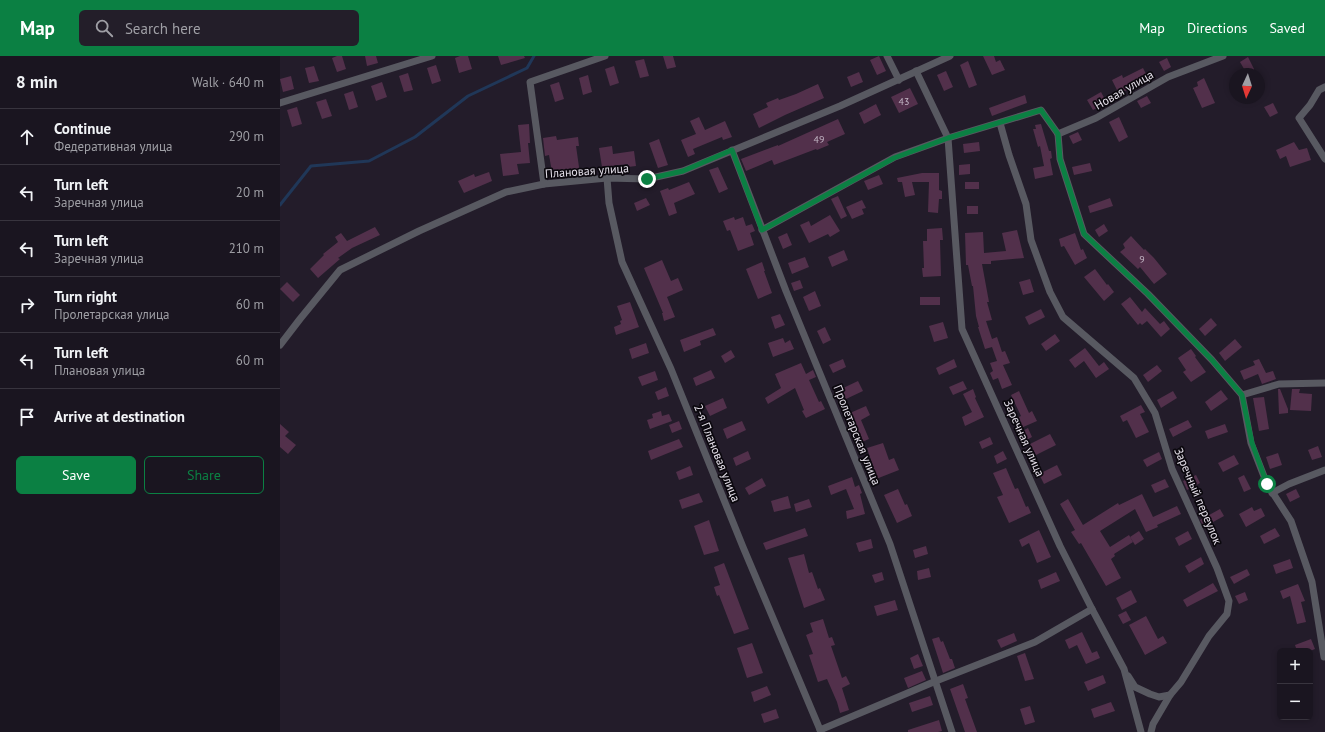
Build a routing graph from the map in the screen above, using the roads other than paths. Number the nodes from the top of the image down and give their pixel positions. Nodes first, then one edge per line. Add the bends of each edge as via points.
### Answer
1 (432, 56) edge
2 (604, 56) edge
3 (887, 56) edge
4 (950, 56) edge
5 (1223, 56) edge
6 (1206, 59) edge
7 (916, 71) junction
8 (899, 80) junction
9 (1325, 87) edge
10 (280, 103) edge
11 (1000, 123) junction
12 (1058, 134) junction
13 (948, 138) junction
14 (732, 150) junction
15 (1325, 159) edge
16 (607, 178) junction
17 (544, 184) junction
18 (762, 230) junction
19 (280, 345) edge
20 (1325, 382) edge
21 (1242, 395) junction
22 (1325, 470) edge
23 (1272, 493) junction
24 (1092, 609) junction
25 (1324, 657) edge
26 (1124, 669) junction
27 (936, 681) junction
28 (1170, 695) junction
29 (821, 731) edge
30 (952, 732) edge
31 (1140, 732) edge
32 (1151, 732) edge

1 - 10 street
2 - 17 street via 530,82
3 - 8 street
4 - 7 street, Плановая улица
5 - 6 street, Новая улица
6 - 12 street, Новая улица via 1168,77 1096,118
7 - 8 street, Плановая улица
7 - 13 street, Заречная улица
8 - 14 street, Плановая улица
9 - 15 street via 1319,90 1299,118
11 - 12 street via 1041,110
11 - 13 street
11 - 28 street, Заречный переулок via 1026,204 1031,240 1050,292 1063,317 1134,378 1155,413 1172,469 1218,568 1229,601 1227,614 1209,636 1181,682
12 - 21 street via 1060,159 1084,234 1148,294
13 - 18 street via 894,158
13 - 24 street, Заречная улица via 962,329 1060,546
14 - 16 street, Плановая улица via 683,171 647,179
14 - 18 street, Пролетарская улица
16 - 17 street, Плановая улица
16 - 29 street, 2-я Плановая улица via 609,203 622,262 671,369
17 - 19 street, Плановая улица via 506,192 418,231 340,270
18 - 27 street, Пролетарская улица via 890,544
20 - 21 street via 1279,384
21 - 23 street via 1252,443
22 - 23 street
23 - 25 street via 1290,521 1312,582
24 - 26 street, Заречная улица
24 - 27 street via 1035,642
26 - 28 street via 1135,687 1159,697
26 - 31 street, Заречная улица
27 - 29 street
27 - 30 street, Пролетарская улица
28 - 32 street

